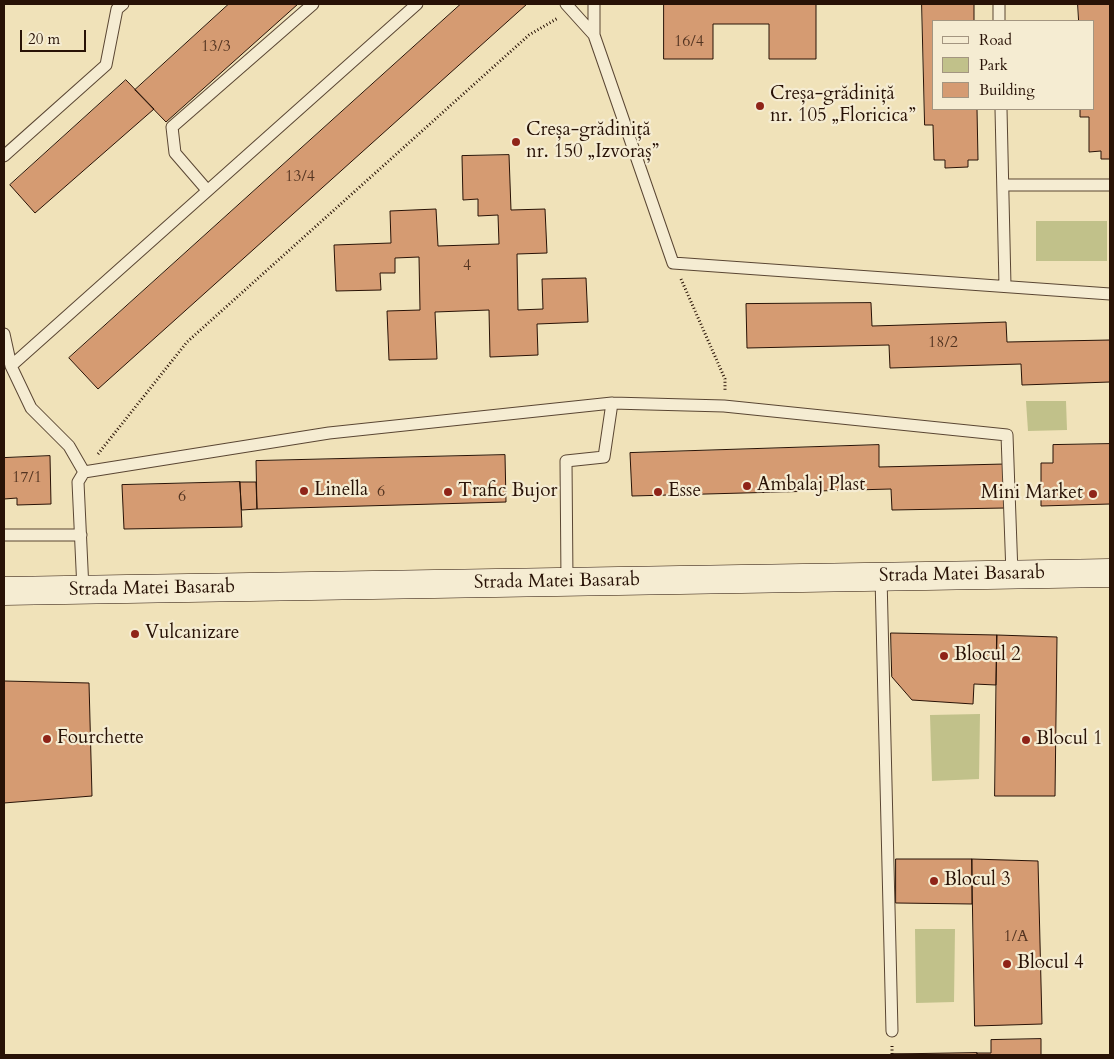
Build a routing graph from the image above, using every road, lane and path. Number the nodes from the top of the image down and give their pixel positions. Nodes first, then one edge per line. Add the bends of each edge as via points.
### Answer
1 (123, 4) edge
2 (313, 4) edge
3 (417, 4) edge
4 (594, 4) edge
5 (999, 4) edge
6 (569, 7) edge
7 (999, 20) edge
8 (594, 35) junction
9 (1001, 110) edge
10 (4, 156) edge
11 (1002, 185) junction
12 (1110, 185) edge
13 (207, 190) junction
14 (674, 263) junction
15 (1004, 286) junction
16 (1110, 294) edge
17 (4, 334) edge
18 (5, 349) edge
19 (11, 366) junction
20 (612, 404) junction
21 (724, 406) junction
22 (84, 472) junction
23 (4, 535) edge
24 (81, 536) junction
25 (1110, 573) edge
26 (1012, 574) junction
27 (880, 577) junction
28 (567, 582) junction
29 (83, 590) junction
30 (4, 591) edge
31 (892, 1031) dead end

1 - 10 lane via 118,8 106,65
2 - 13 lane via 172,127 175,153
3 - 13 lane
4 - 8 lane
5 - 7 lane
6 - 8 lane
6 - 22 path via 529,35 186,342
8 - 14 lane
9 - 11 lane
11 - 12 lane
11 - 15 lane
13 - 19 lane
14 - 15 lane
14 - 21 path via 725,379
15 - 16 lane
17 - 18 lane
18 - 19 lane
19 - 22 lane via 31,408 70,446
20 - 21 lane
20 - 22 lane via 329,433
20 - 28 lane via 604,457 566,461
21 - 26 lane via 1007,434
22 - 24 lane via 78,482
23 - 24 lane
24 - 29 lane
25 - 26 street, Strada Matei Basarab
26 - 27 street, Strada Matei Basarab
27 - 28 street, Strada Matei Basarab
27 - 31 lane
28 - 29 street, Strada Matei Basarab
29 - 30 street, Strada Matei Basarab

